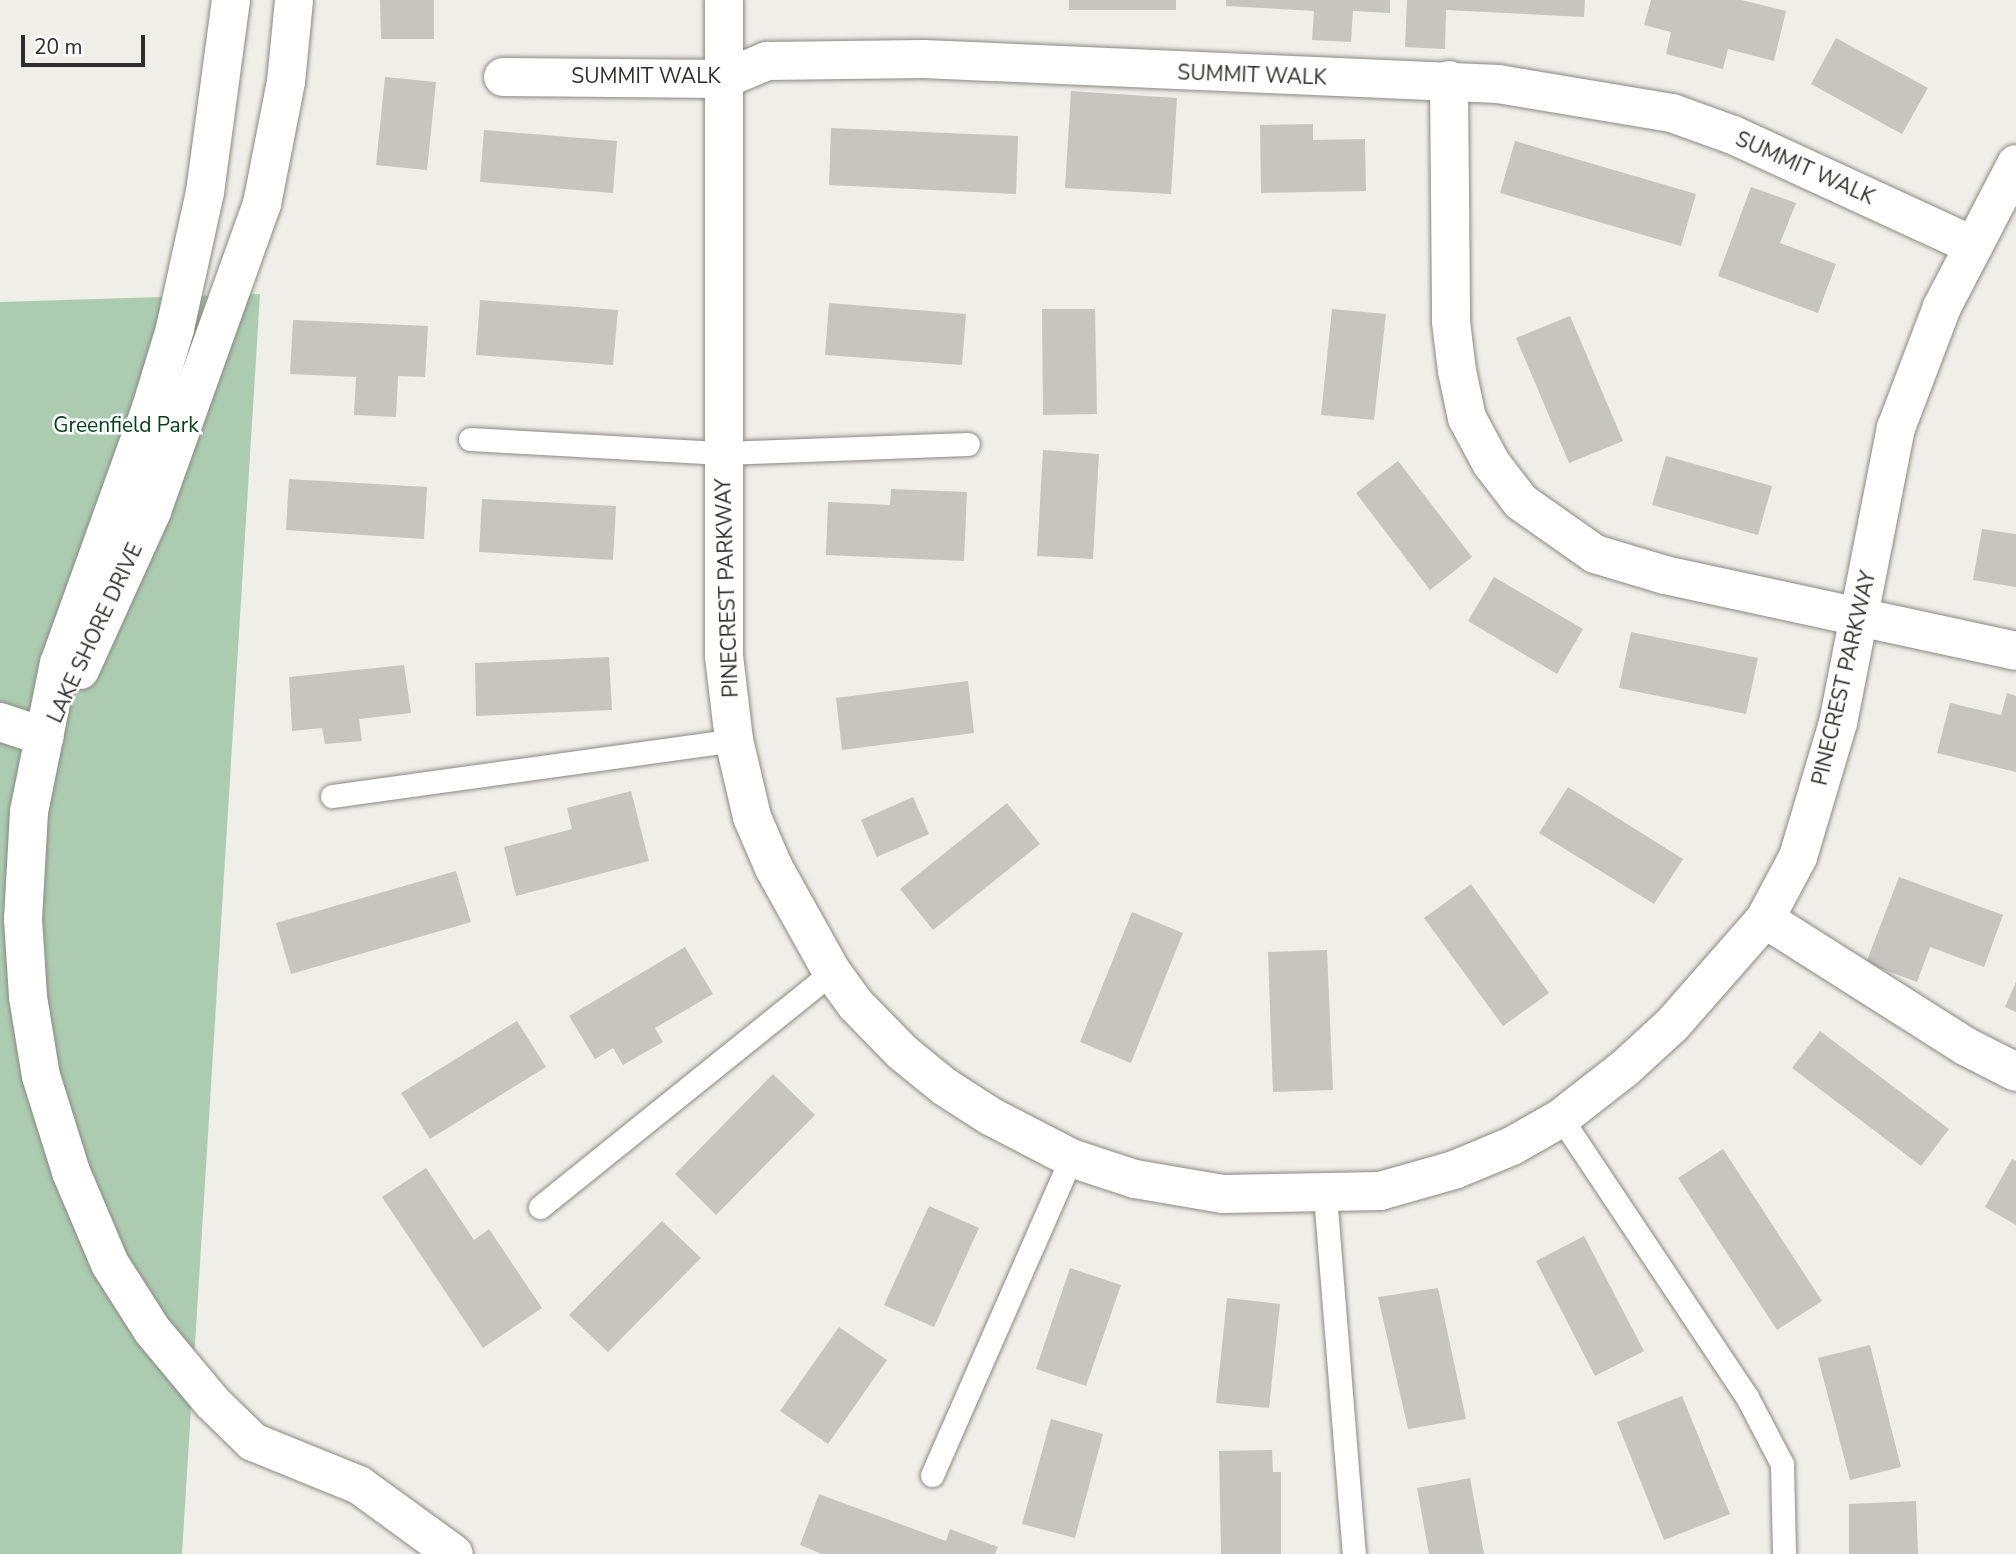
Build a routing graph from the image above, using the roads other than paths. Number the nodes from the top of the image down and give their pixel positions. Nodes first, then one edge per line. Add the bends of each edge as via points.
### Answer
1 (231, 0) edge
2 (294, 0) edge
3 (724, 0) edge
4 (503, 76) dead end
5 (724, 79) junction
6 (1449, 80) junction
7 (2016, 164) edge
8 (1973, 246) junction
9 (470, 439) dead end
10 (968, 443) dead end
11 (723, 453) junction
12 (1858, 619) junction
13 (2016, 651) edge
14 (0, 722) edge
15 (45, 737) junction
16 (734, 740) junction
17 (332, 796) dead end
18 (1765, 919) junction
19 (832, 972) junction
20 (2016, 1072) edge
21 (1561, 1118) junction
22 (1071, 1158) junction
23 (1325, 1195) junction
24 (540, 1207) dead end
25 (932, 1475) dead end
26 (454, 1554) edge
27 (1354, 1554) edge
28 (1784, 1554) edge

1 - 15 street, LAKE SHORE DRIVE via 205,192 175,329 59,663
2 - 15 street, LAKE SHORE DRIVE via 275,147 262,204 218,336 152,511
3 - 5 street, PINECREST PARKWAY
4 - 5 street, SUMMIT WALK
5 - 6 street, SUMMIT WALK via 768,61 923,59
5 - 11 street, PINECREST PARKWAY
6 - 8 street, SUMMIT WALK via 1624,102 1672,113 1733,135
6 - 12 street via 1451,322 1467,418 1491,463 1521,502 1595,554 1665,575
7 - 8 street, PINECREST PARKWAY
8 - 12 street, PINECREST PARKWAY via 1942,307 1896,428
9 - 11 lane
10 - 11 lane
11 - 16 street, PINECREST PARKWAY via 724,656
12 - 13 street
12 - 18 street, PINECREST PARKWAY via 1821,785 1798,857
14 - 15 street
15 - 26 street via 29,812 23,919 28,997 41,1076 63,1148 110,1264 152,1330 212,1402 253,1442 359,1485
16 - 17 lane
16 - 19 street, PINECREST PARKWAY via 752,817 774,868
18 - 20 street via 1965,1046
18 - 21 street, PINECREST PARKWAY via 1672,1025
19 - 22 street, PINECREST PARKWAY via 884,1034 945,1087
19 - 24 lane
21 - 23 street, PINECREST PARKWAY via 1512,1146 1454,1170 1380,1191
21 - 28 lane via 1747,1397 1782,1464
22 - 23 street, PINECREST PARKWAY via 1135,1179 1223,1194
22 - 25 lane
23 - 27 lane

